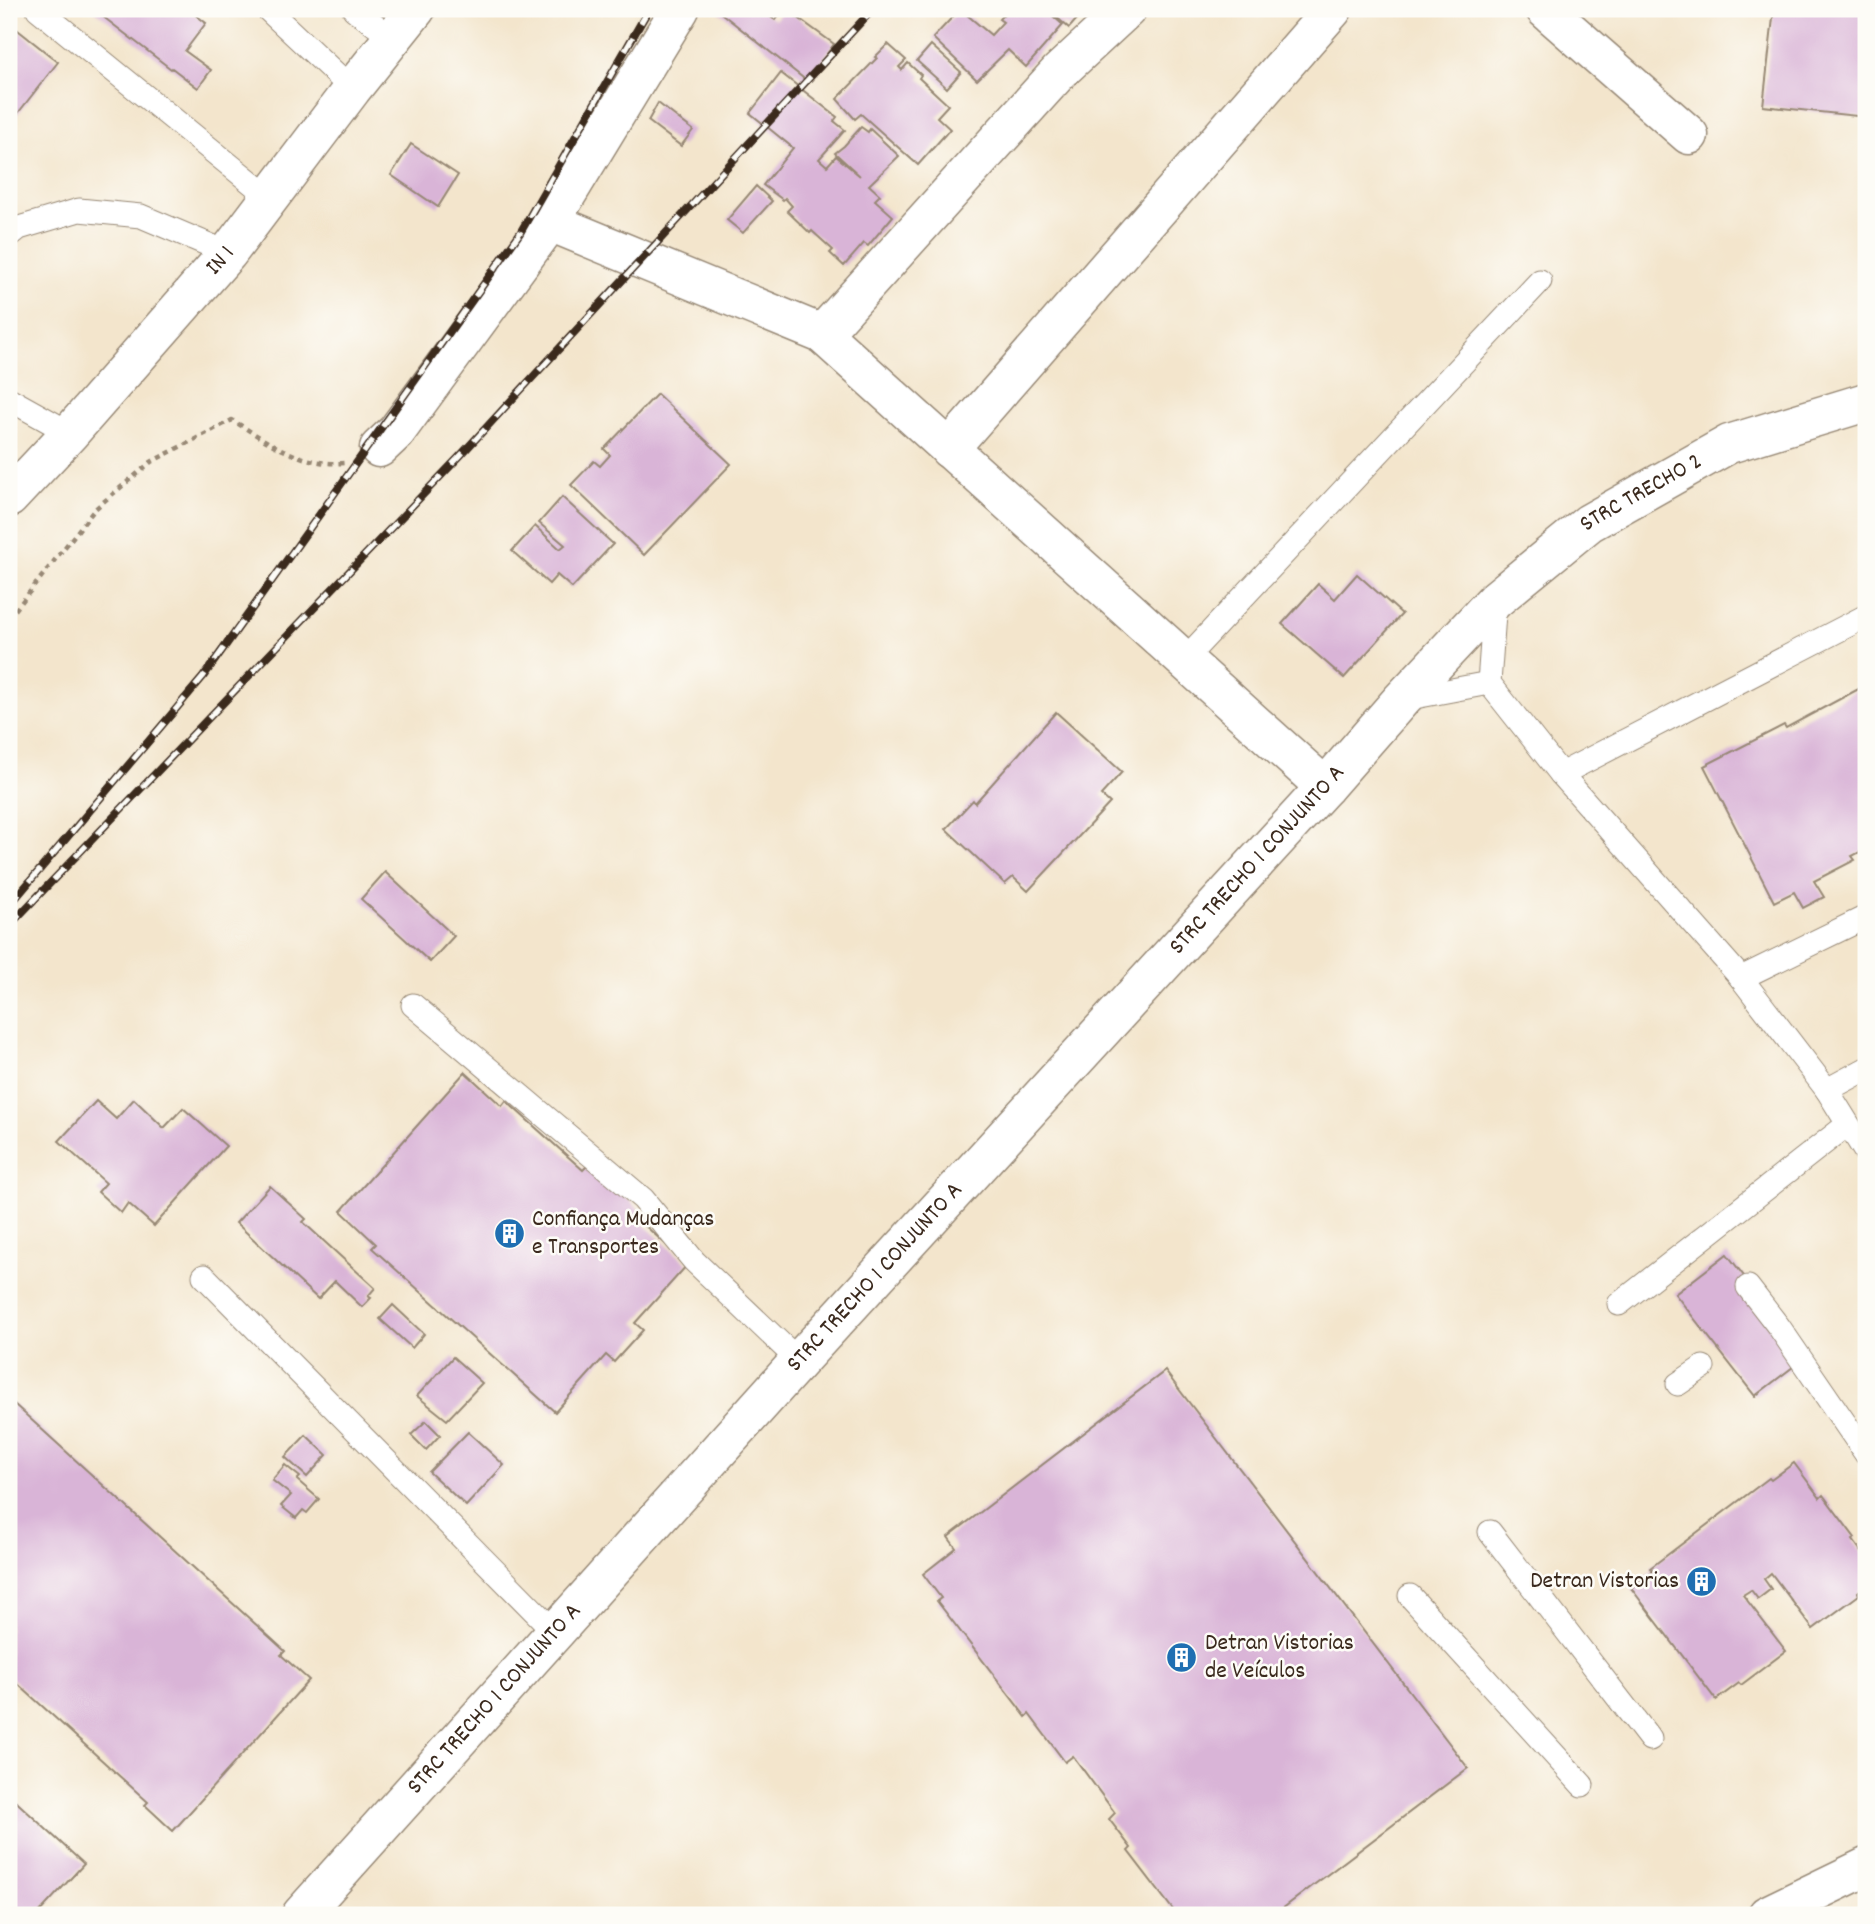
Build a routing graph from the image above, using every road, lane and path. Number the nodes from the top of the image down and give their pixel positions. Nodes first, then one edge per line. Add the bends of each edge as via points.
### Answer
1 (38, 9) edge
2 (267, 9) edge
3 (354, 9) edge
4 (416, 9) edge
5 (680, 9) edge
6 (1127, 9) edge
7 (1333, 9) edge
8 (1545, 9) edge
9 (392, 38) junction
10 (352, 89) junction
11 (1689, 135) dead end
12 (269, 197) junction
13 (550, 222) junction
14 (9, 236) edge
15 (228, 253) junction
16 (1541, 281) dead end
17 (822, 334) junction
18 (9, 399) edge
19 (1866, 402) edge
20 (70, 433) junction
21 (379, 448) joint
22 (949, 449) junction
23 (9, 498) edge
24 (1495, 600) junction
25 (1866, 617) edge
26 (9, 618) edge
27 (1452, 644) joint
28 (1184, 660) junction
29 (1489, 683) junction
30 (1401, 699) junction
31 (1562, 774) junction
32 (1325, 787) junction
33 (1866, 917) edge
34 (1741, 978) junction
35 (413, 1005) dead end
36 (1866, 1069) edge
37 (1827, 1090) junction
38 (1847, 1125) junction
39 (1866, 1153) edge
40 (204, 1276) dead end
41 (1748, 1287) dead end
42 (1619, 1304) dead end
43 (799, 1361) junction
44 (1703, 1367) dead end
45 (1678, 1384) dead end
46 (1866, 1454) edge
47 (1490, 1532) dead end
48 (1410, 1596) dead end
49 (555, 1632) junction
50 (1650, 1739) dead end
51 (1582, 1786) dead end
52 (1866, 1867) edge
53 (301, 1915) edge
54 (1767, 1915) edge

1 - 12 lane
2 - 10 lane
3 - 9 lane
4 - 9 street, IN 1
5 - 13 street
6 - 17 street via 1059,72
7 - 22 street
8 - 11 street
9 - 10 street, IN 1
10 - 12 street, IN 1
12 - 15 street, IN 1
13 - 17 street
13 - 21 street via 396,432
14 - 15 lane via 79,210 141,216
15 - 20 street, IN 1
16 - 28 lane
17 - 22 street
18 - 20 lane
19 - 24 street, STRC TRECHO 2 via 1729,444 1589,523
20 - 23 street, IN 1
21 - 26 path via 357,462 324,464 280,450 232,420 151,462 95,509
22 - 28 street
24 - 27 street, STRC TRECHO 2
24 - 29 lane
25 - 31 lane
27 - 30 street, STRC TRECHO 1 CONJUNTO A
28 - 32 street
29 - 30 lane
29 - 31 lane
30 - 32 street, STRC TRECHO 1 CONJUNTO A
31 - 34 lane
32 - 43 street, STRC TRECHO 1 CONJUNTO A
33 - 34 lane
34 - 37 lane
35 - 43 lane via 643,1199 694,1261
36 - 37 lane
37 - 38 lane
38 - 39 lane
38 - 42 lane
40 - 49 lane
41 - 46 lane
43 - 49 street, STRC TRECHO 1 CONJUNTO A
44 - 45 lane
47 - 50 lane
48 - 51 lane
49 - 53 street, STRC TRECHO 1 CONJUNTO A
52 - 54 street

